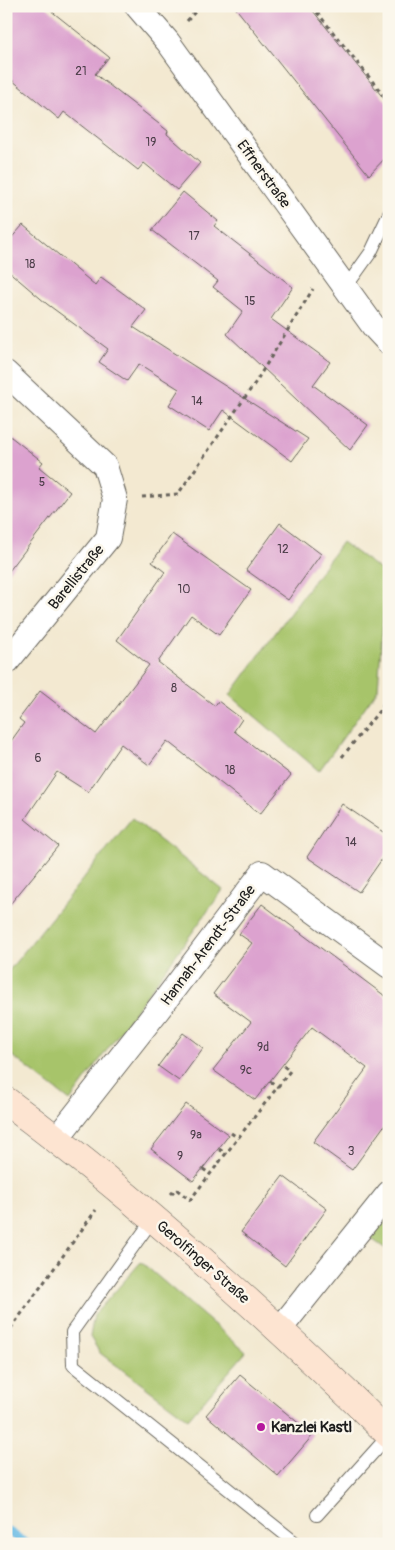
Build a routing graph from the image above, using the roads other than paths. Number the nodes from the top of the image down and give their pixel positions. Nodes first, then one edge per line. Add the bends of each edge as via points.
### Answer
1 (137, 6) edge
2 (389, 214) edge
3 (346, 287) junction
4 (389, 343) edge
5 (6, 373) edge
6 (6, 664) edge
7 (389, 966) edge
8 (6, 1101) edge
9 (57, 1138) junction
10 (389, 1193) edge
11 (161, 1209) junction
12 (280, 1329) junction
13 (389, 1435) edge
14 (317, 1515) dead end
15 (297, 1544) edge

1 - 3 street, Effnerstraße via 168,42
2 - 3 lane via 372,252
3 - 4 street, Effnerstraße
5 - 6 street, Barellistraße via 105,466 115,499 108,538
7 - 9 street, Hannah-Arendt-Straße via 262,873
8 - 9 street, Gerolfinger Straße
9 - 11 street, Gerolfinger Straße via 114,1184
10 - 12 street
11 - 12 street, Gerolfinger Straße
11 - 15 lane via 72,1332 73,1365
12 - 13 street, Gerolfinger Straße
13 - 14 lane

